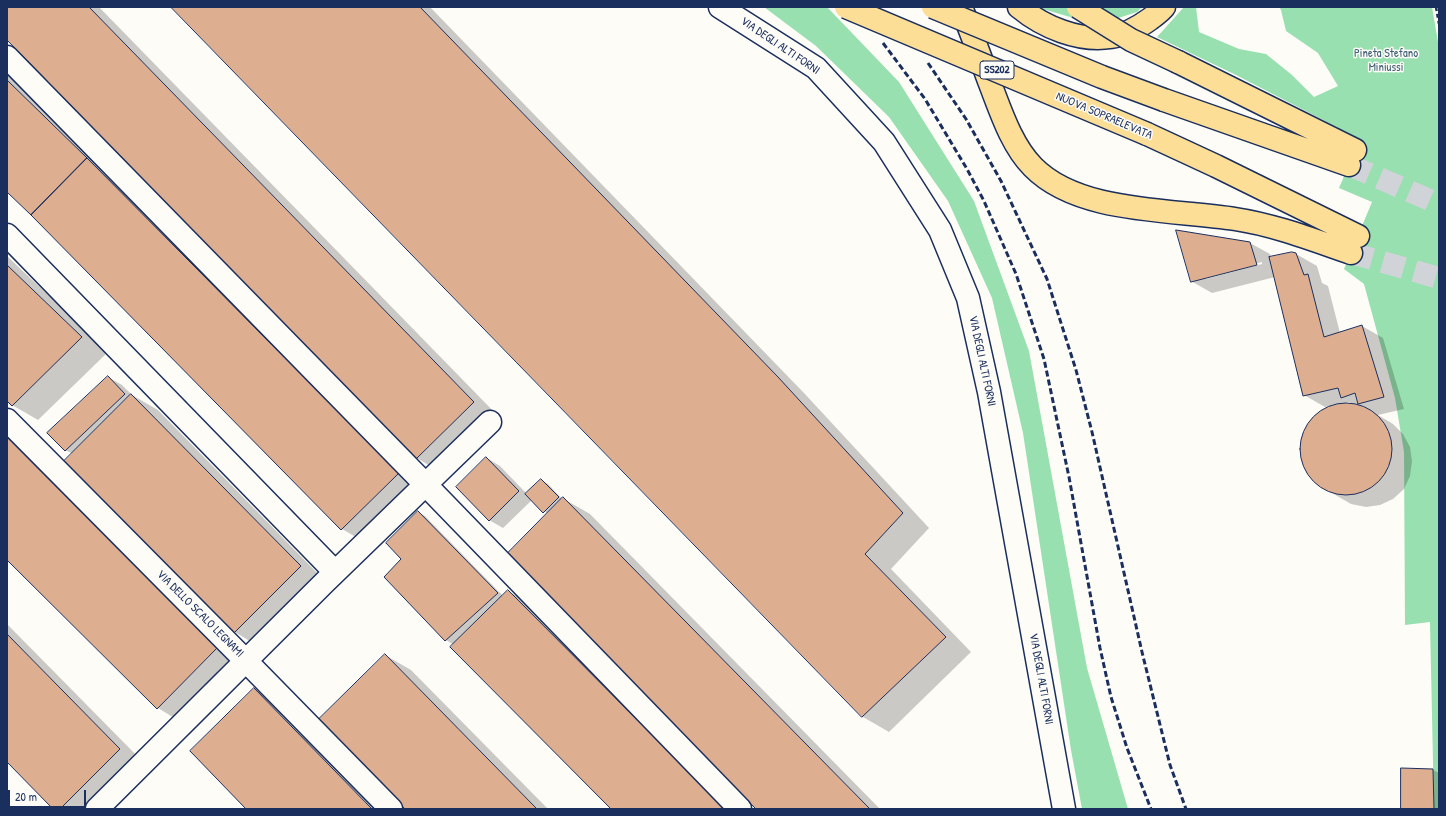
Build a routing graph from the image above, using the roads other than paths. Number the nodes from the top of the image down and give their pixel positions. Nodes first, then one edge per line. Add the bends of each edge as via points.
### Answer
1 (720, 7) edge
2 (846, 7) edge
3 (933, 7) edge
4 (961, 7) edge
5 (1019, 7) edge
6 (1078, 7) edge
7 (1164, 7) edge
8 (7, 57) edge
9 (7, 235) edge
10 (7, 420) edge
11 (490, 422) dead end
12 (425, 484) junction
13 (335, 572) junction
14 (245, 660) junction
15 (108, 805) edge
16 (391, 809) edge
17 (740, 809) edge
18 (1064, 809) edge

1 - 18 street, VIA DEGLI ALTI FORNI via 816,68 884,142 940,230 968,298 989,392
2 - 4 main road, NUOVA SOPRAELEVATA / SS202, bridge via 1147,134 1216,166 1354,245 1236,219 1111,204 1076,194 1050,181 1032,167 1003,118
3 - 6 main road, bridge via 1164,100 1352,157 1178,62 1131,40
5 - 7 main road via 1028,15 1057,30 1086,38 1111,37 1138,27
8 - 12 street
9 - 13 street
10 - 14 street, VIA DELLO SCALO LEGNAMI
11 - 12 street
12 - 13 street
12 - 17 street
13 - 14 street
14 - 15 street
14 - 16 street, VIA DELLO SCALO LEGNAMI

